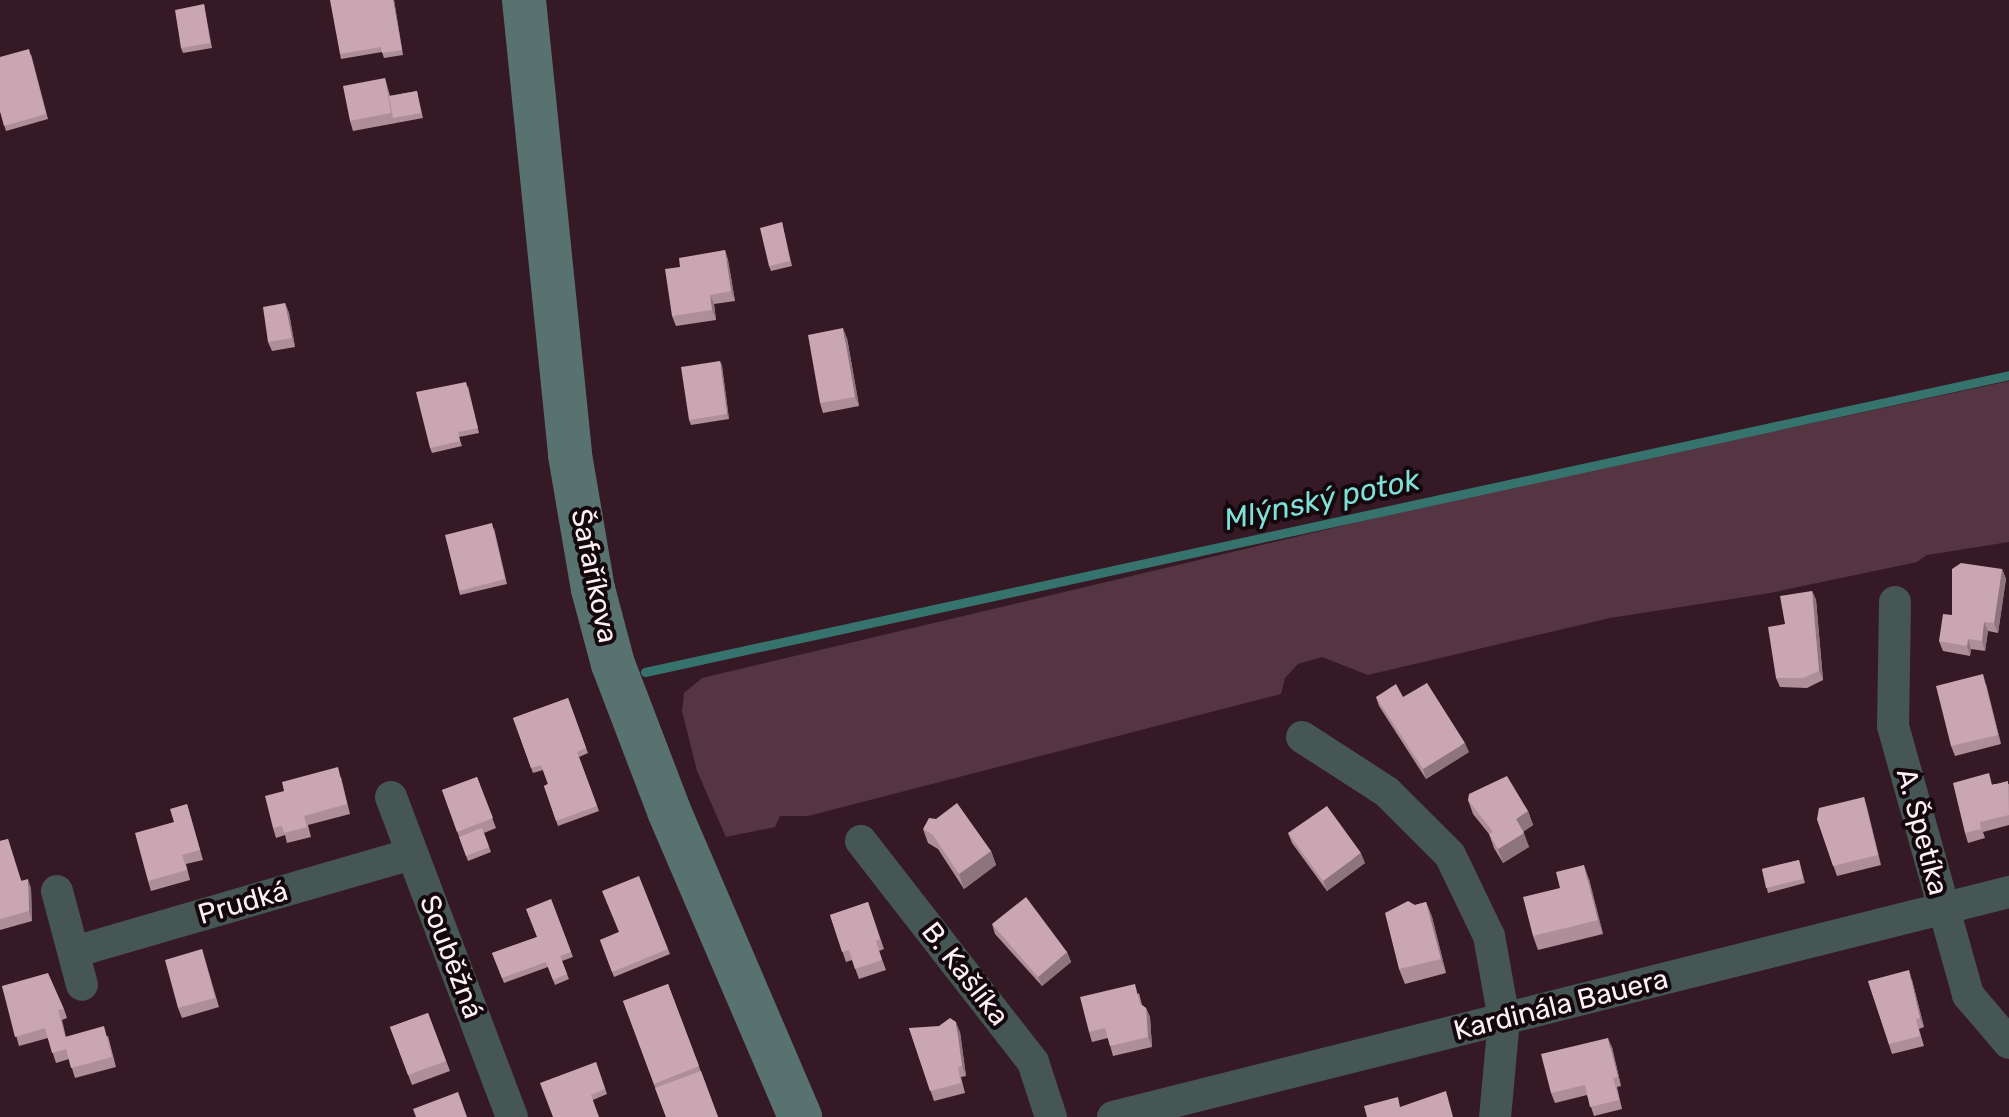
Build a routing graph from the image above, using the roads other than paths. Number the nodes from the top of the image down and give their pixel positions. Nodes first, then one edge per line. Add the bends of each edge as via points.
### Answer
1 (524, 0) edge
2 (1895, 602) dead end
3 (1302, 737) dead end
4 (391, 797) dead end
5 (861, 841) dead end
6 (412, 854) junction
7 (57, 891) dead end
8 (2009, 892) edge
9 (1943, 909) junction
10 (74, 952) junction
11 (82, 985) dead end
12 (1504, 1019) junction
13 (2009, 1043) edge
14 (512, 1117) edge
15 (800, 1117) edge
16 (1051, 1117) edge
17 (1113, 1117) edge
18 (1495, 1117) edge

1 - 15 street, Šafaříkova via 570,455 593,589 613,664 658,783
2 - 9 street, A. Špetíka via 1893,726
3 - 12 street via 1387,792 1450,855 1489,936
4 - 6 street, Souběžná
5 - 16 street, B. Kašlíka via 1033,1062
6 - 10 street, Prudká
6 - 14 street, Souběžná
7 - 10 street
8 - 9 street, Kardinála Bauera
9 - 12 street, Kardinála Bauera
9 - 13 street, A. Špetíka via 1968,995
10 - 11 street
12 - 17 street, Kardinála Bauera
12 - 18 street

